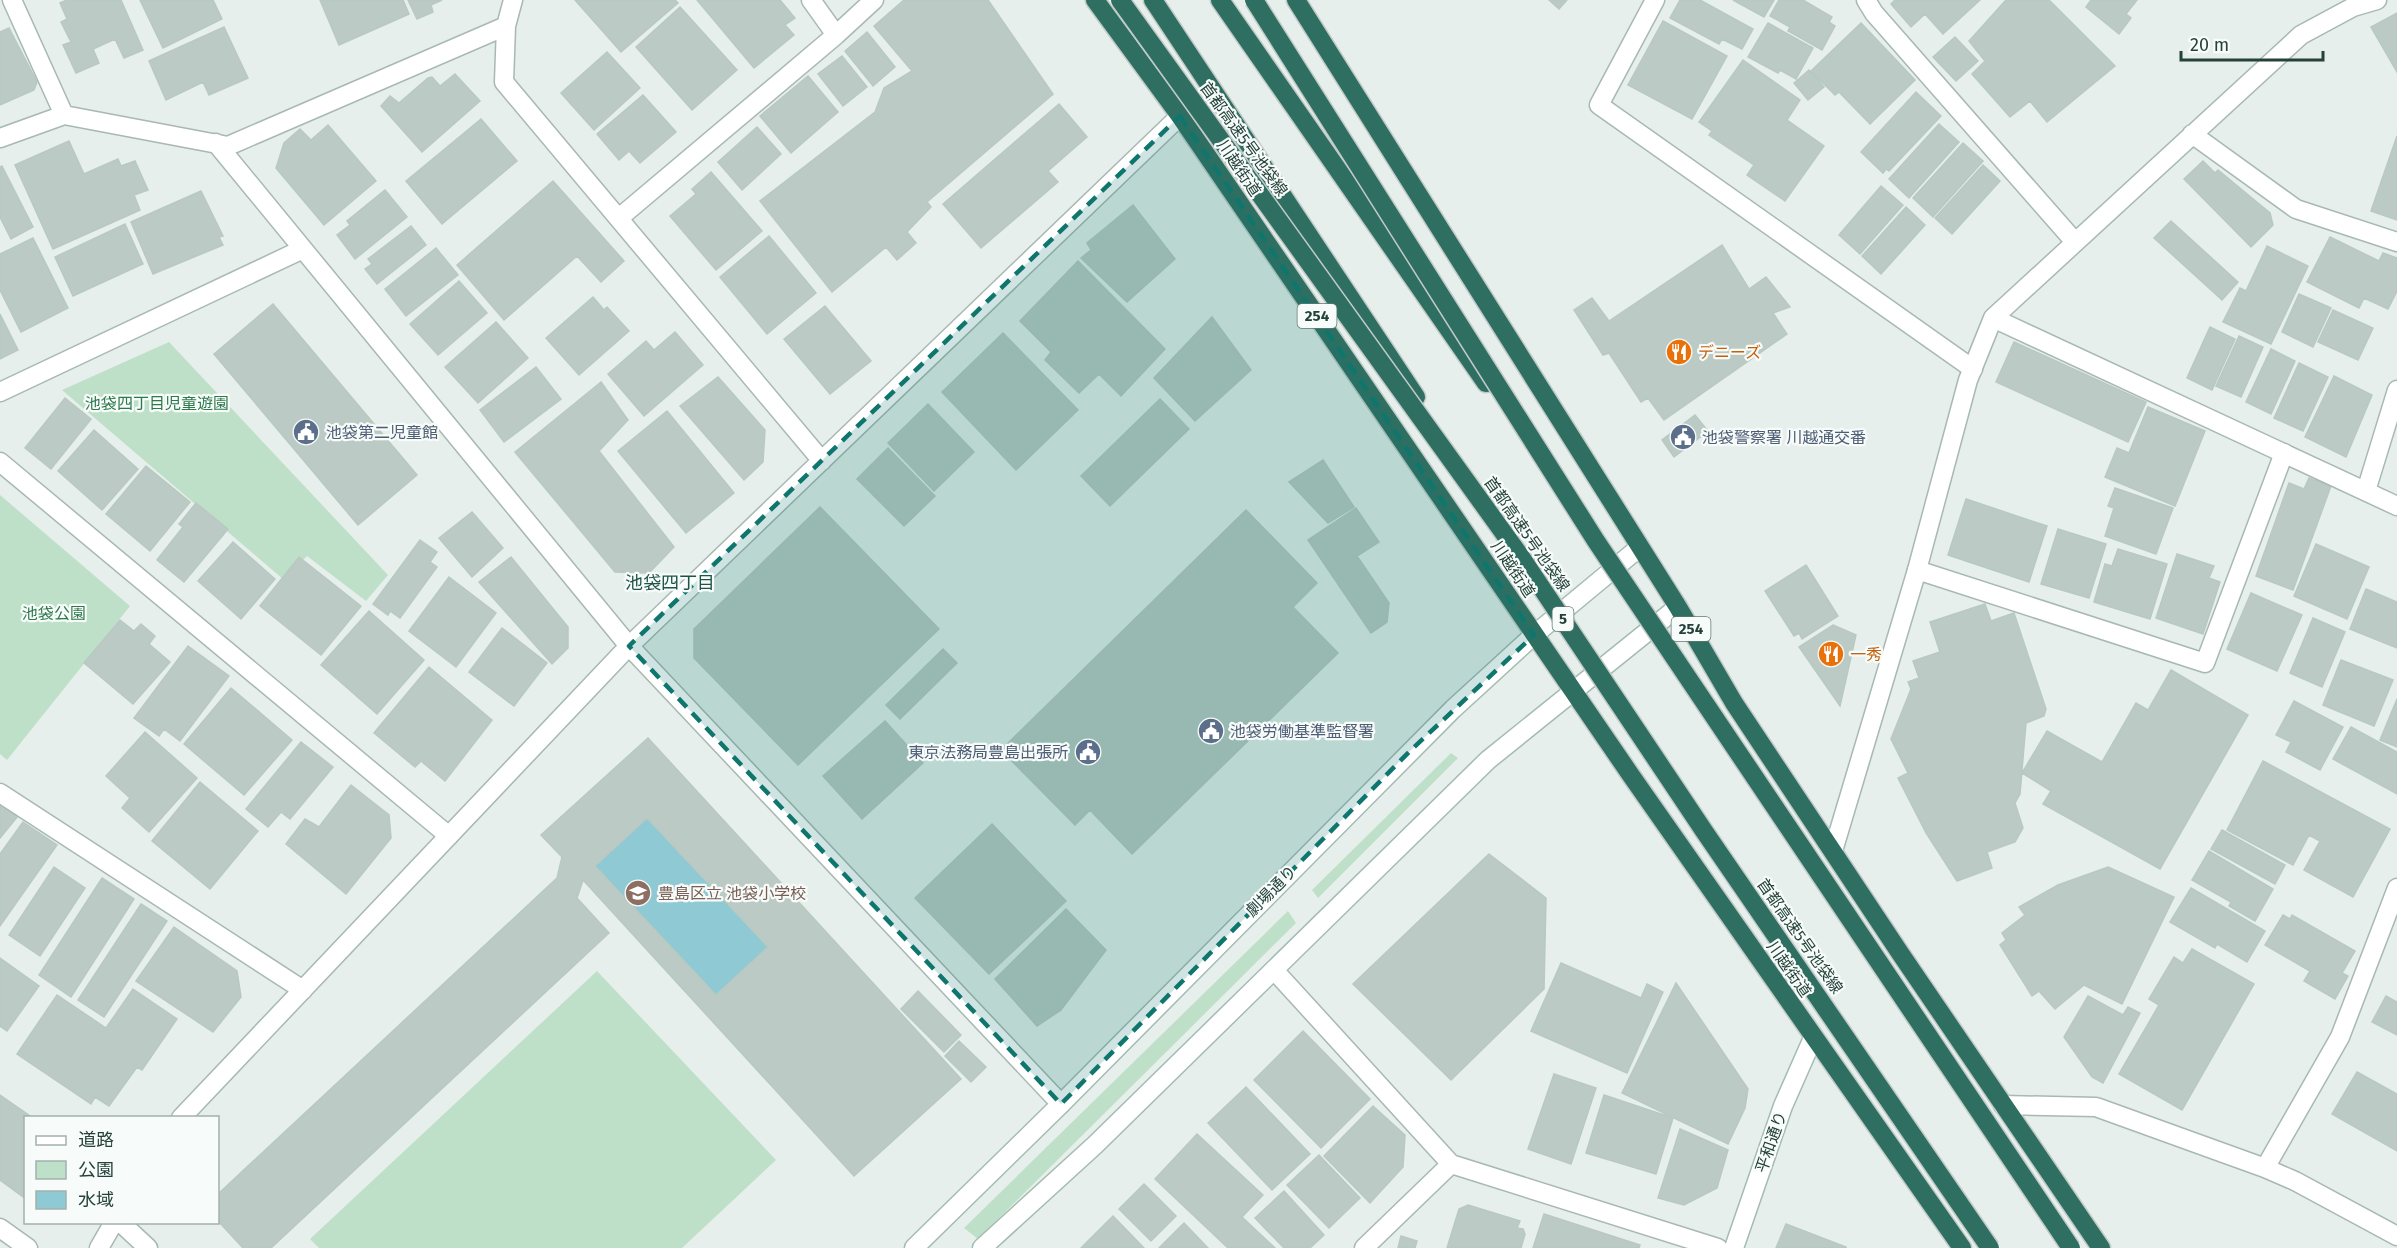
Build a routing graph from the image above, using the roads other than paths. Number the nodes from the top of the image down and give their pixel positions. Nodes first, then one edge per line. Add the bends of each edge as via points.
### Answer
1 (513, 0) edge
2 (811, 0) edge
3 (874, 0) edge
4 (1095, 0) edge
5 (1119, 0) edge
6 (1153, 0) edge
7 (1220, 0) edge
8 (1254, 0) edge
9 (1296, 0) edge
10 (1655, 0) edge
11 (1866, 0) edge
12 (2377, 0) edge
13 (16, 1) edge
14 (506, 26) junction
15 (836, 35) junction
16 (64, 115) junction
17 (1180, 116) junction
18 (2192, 134) junction
19 (0, 138) edge
20 (216, 143) junction
21 (619, 218) junction
22 (2075, 242) junction
23 (2397, 242) edge
24 (303, 249) junction
25 (1993, 318) junction
26 (1972, 369) junction
27 (2397, 390) edge
28 (0, 392) edge
29 (2284, 453) junction
30 (822, 461) junction
31 (0, 462) edge
32 (2366, 491) junction
33 (2397, 506) edge
34 (1596, 541) junction
35 (1640, 547) junction
36 (1521, 557) junction
37 (1917, 570) junction
38 (1678, 607) junction
39 (1534, 635) junction
40 (629, 646) junction
41 (1573, 692) junction
42 (0, 793) edge
43 (449, 836) junction
44 (1833, 851) junction
45 (2397, 888) edge
46 (1274, 970) junction
47 (303, 990) junction
48 (1813, 1038) junction
49 (1061, 1104) junction
50 (2003, 1105) junction
51 (184, 1116) edge
52 (1451, 1164) junction
53 (2265, 1168) junction
54 (113, 1224) edge
55 (122, 1224) edge
56 (0, 1228) edge
57 (2397, 1236) edge
58 (28, 1248) edge
59 (99, 1248) edge
60 (148, 1248) edge
61 (914, 1248) edge
62 (982, 1248) edge
63 (1364, 1248) edge
64 (1718, 1248) edge
65 (1734, 1248) edge
66 (1962, 1248) edge
67 (1990, 1248) edge
68 (2071, 1248) edge
69 (2102, 1248) edge

1 - 14 street
2 - 15 street
3 - 15 street
4 - 17 highway, 川越街道 / 254
5 - 36 highway, 首都高速5号池袋線 / 5, bridge
6 - 36 highway, bridge
7 - 34 highway, bridge
8 - 34 highway, bridge
9 - 35 highway, 254
10 - 26 street via 1599,105
11 - 22 street
12 - 18 street via 2353,7 2301,35
13 - 16 street
14 - 20 street via 228,146
14 - 21 street via 504,82
15 - 21 street
16 - 19 street
16 - 20 street
17 - 30 street
17 - 39 highway, 川越街道 / 254
18 - 22 street
18 - 23 street via 2296,209
20 - 24 street
21 - 30 street
22 - 25 street
24 - 28 street
24 - 40 street
25 - 26 street
25 - 29 street
26 - 37 street
27 - 32 street
29 - 32 street
29 - 37 street via 2205,663
30 - 40 street
31 - 43 street
32 - 33 street
34 - 68 highway, bridge
35 - 38 highway, 254
35 - 39 street, 劇場通り
36 - 67 highway, 首都高速5号池袋線 / 5, bridge via 1710,841
37 - 44 street
38 - 41 street
38 - 44 highway, 254 via 1734,703
39 - 41 highway, 川越街道 / 254
39 - 49 street, 劇場通り via 1411,750
40 - 43 street
40 - 49 street
41 - 46 street via 1488,759
41 - 48 highway, 川越街道 / 254
42 - 47 street
43 - 47 street
44 - 50 highway, 254
45 - 53 street via 2340,1037
46 - 52 street
46 - 62 street via 1095,1145
47 - 51 street
48 - 65 street, 平和通り via 1783,1106
48 - 66 highway, 川越街道 / 254
49 - 61 street, 劇場通り
50 - 53 street via 2096,1107
50 - 69 highway, 254
52 - 63 street
52 - 64 street
53 - 57 street
54 - 59 street
55 - 60 street
56 - 58 street

